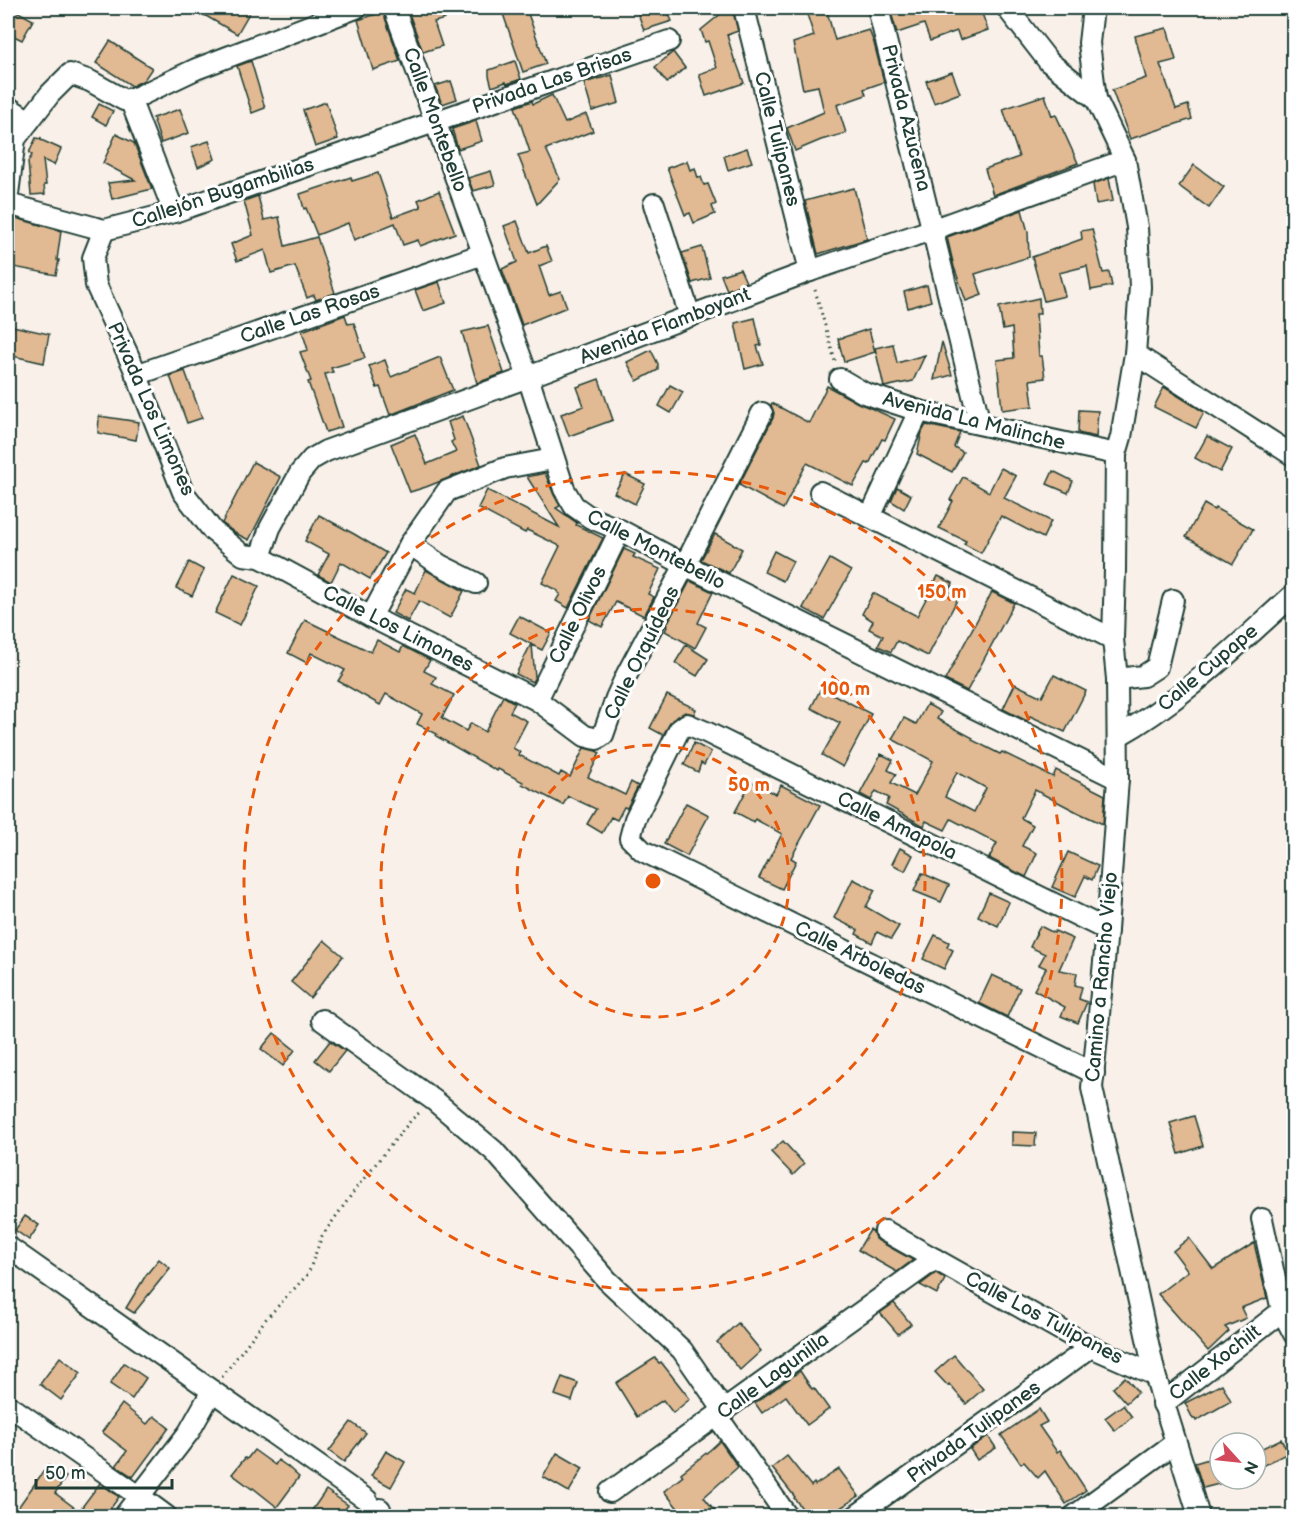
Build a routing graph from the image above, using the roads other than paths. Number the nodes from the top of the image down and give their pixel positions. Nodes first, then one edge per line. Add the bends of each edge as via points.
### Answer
1 (356, 8) edge
2 (394, 8) edge
3 (744, 8) edge
4 (878, 8) edge
5 (1007, 8) edge
6 (1094, 8) edge
7 (669, 41) dead end
8 (127, 99) junction
9 (1096, 99) junction
10 (8, 106) edge
11 (28, 121) junction
12 (435, 122) junction
13 (11, 134) edge
14 (1125, 160) junction
15 (8, 194) edge
16 (8, 204) edge
17 (654, 204) dead end
18 (174, 212) junction
19 (933, 229) junction
20 (104, 230) junction
21 (483, 254) junction
22 (810, 271) junction
23 (690, 316) junction
24 (1135, 354) junction
25 (136, 375) junction
26 (528, 377) junction
27 (840, 379) road end
28 (919, 411) junction
29 (762, 413) dead end
30 (980, 424) junction
31 (1116, 454) junction
32 (1293, 456) edge
33 (553, 459) junction
34 (820, 492) dead end
35 (870, 517) junction
36 (620, 530) junction
37 (410, 544) junction
38 (260, 557) junction
39 (685, 565) junction
40 (476, 583) dead end
41 (1293, 594) edge
42 (1173, 600) dead end
43 (371, 617) junction
44 (1113, 639) junction
45 (1117, 679) junction
46 (537, 700) junction
47 (687, 724) joint
48 (1118, 736) junction
49 (597, 739) joint
50 (1118, 780) junction
51 (1107, 930) junction
52 (322, 1020) dead end
53 (1094, 1074) junction
54 (1262, 1219) dead end
55 (885, 1231) dead end
56 (8, 1247) edge
57 (935, 1258) junction
58 (1288, 1304) edge
59 (1293, 1334) edge
60 (1091, 1347) junction
61 (171, 1361) junction
62 (1155, 1375) junction
63 (212, 1391) junction
64 (1163, 1404) junction
65 (8, 1406) edge
66 (721, 1413) junction
67 (189, 1431) junction
68 (1176, 1443) junction
69 (610, 1492) dead end
70 (139, 1496) junction
71 (374, 1508) edge
72 (124, 1516) edge
73 (166, 1516) edge
74 (787, 1516) edge
75 (856, 1516) edge
76 (1074, 1516) edge
77 (1198, 1516) edge

1 - 8 street
2 - 12 street, Calle Montebello
3 - 22 street, Calle Tulipanes
4 - 19 street, Privada Azucena
5 - 9 street via 1049,62
6 - 9 street via 1089,44
7 - 12 street, Privada Las Brisas
8 - 11 street via 70,74
8 - 18 street
9 - 14 street, Camino a Rancho Viejo
10 - 11 street
11 - 13 street
12 - 18 street, Callejón Bugambilias
12 - 21 street, Calle Montebello
13 - 15 street
14 - 19 street, Avenida Flamboyant
14 - 24 street, Camino a Rancho Viejo via 1140,287
16 - 20 street, Callejón Bugambilias
17 - 23 street
18 - 20 street, Callejón Bugambilias
19 - 22 street, Avenida Flamboyant
19 - 30 street, Privada Azucena
20 - 25 street, Privada Los Limones via 93,258 96,285
21 - 25 street, Calle Las Rosas
21 - 26 street, Calle Montebello
22 - 23 street, Avenida Flamboyant
23 - 26 street, Avenida Flamboyant
24 - 31 street, Camino a Rancho Viejo
24 - 32 street
25 - 38 street, Privada Los Limones via 183,492 213,531 243,555
26 - 33 street, Calle Montebello
26 - 38 street, Avenida Flamboyant via 312,459 300,472 270,528
27 - 28 street, Avenida La Malinche via 864,393
28 - 30 street, Avenida La Malinche
28 - 35 street
29 - 39 street, Calle Orquídeas
30 - 31 street, Avenida La Malinche
31 - 44 street, Camino a Rancho Viejo
33 - 36 street, Calle Montebello via 574,506
33 - 37 street via 506,468 447,491
34 - 35 street
35 - 44 street
36 - 39 street, Calle Montebello
36 - 46 street, Calle Olivos
37 - 40 street
37 - 43 street
38 - 43 street, Calle Los Limones
39 - 49 street, Calle Orquídeas via 627,674 603,735
39 - 50 street, Calle Montebello
41 - 48 street, Calle Cupape via 1201,677 1143,722
42 - 45 street via 1157,667 1143,676
43 - 46 street, Calle Los Limones
44 - 45 street, Camino a Rancho Viejo
45 - 48 street, Camino a Rancho Viejo
46 - 49 street, Calle Los Limones via 585,736
47 - 51 street, Calle Amapola
47 - 53 street, Calle Arboledas via 679,730 635,819 630,838 643,851
48 - 50 street, Camino a Rancho Viejo
50 - 51 street, Camino a Rancho Viejo
51 - 53 street, Camino a Rancho Viejo
52 - 66 street via 435,1101 494,1151 607,1280 682,1350
53 - 62 street, Camino a Rancho Viejo via 1092,1088
54 - 58 street
55 - 57 street, Calle Los Tulipanes
56 - 61 street
57 - 60 street, Calle Los Tulipanes
57 - 66 street, Calle Lagunilla
58 - 59 street
58 - 64 street, Calle Xochilt
60 - 62 street, Calle Los Tulipanes
60 - 75 street, Privada Tulipanes
61 - 63 street
61 - 67 street via 201,1395
62 - 64 street, Camino a Rancho Viejo
63 - 67 street
63 - 71 street
64 - 68 street, Camino a Rancho Viejo
65 - 70 street
66 - 69 street, Calle Lagunilla
66 - 74 street
67 - 70 street
68 - 76 street
68 - 77 street, Camino a Rancho Viejo
70 - 72 street
70 - 73 street

